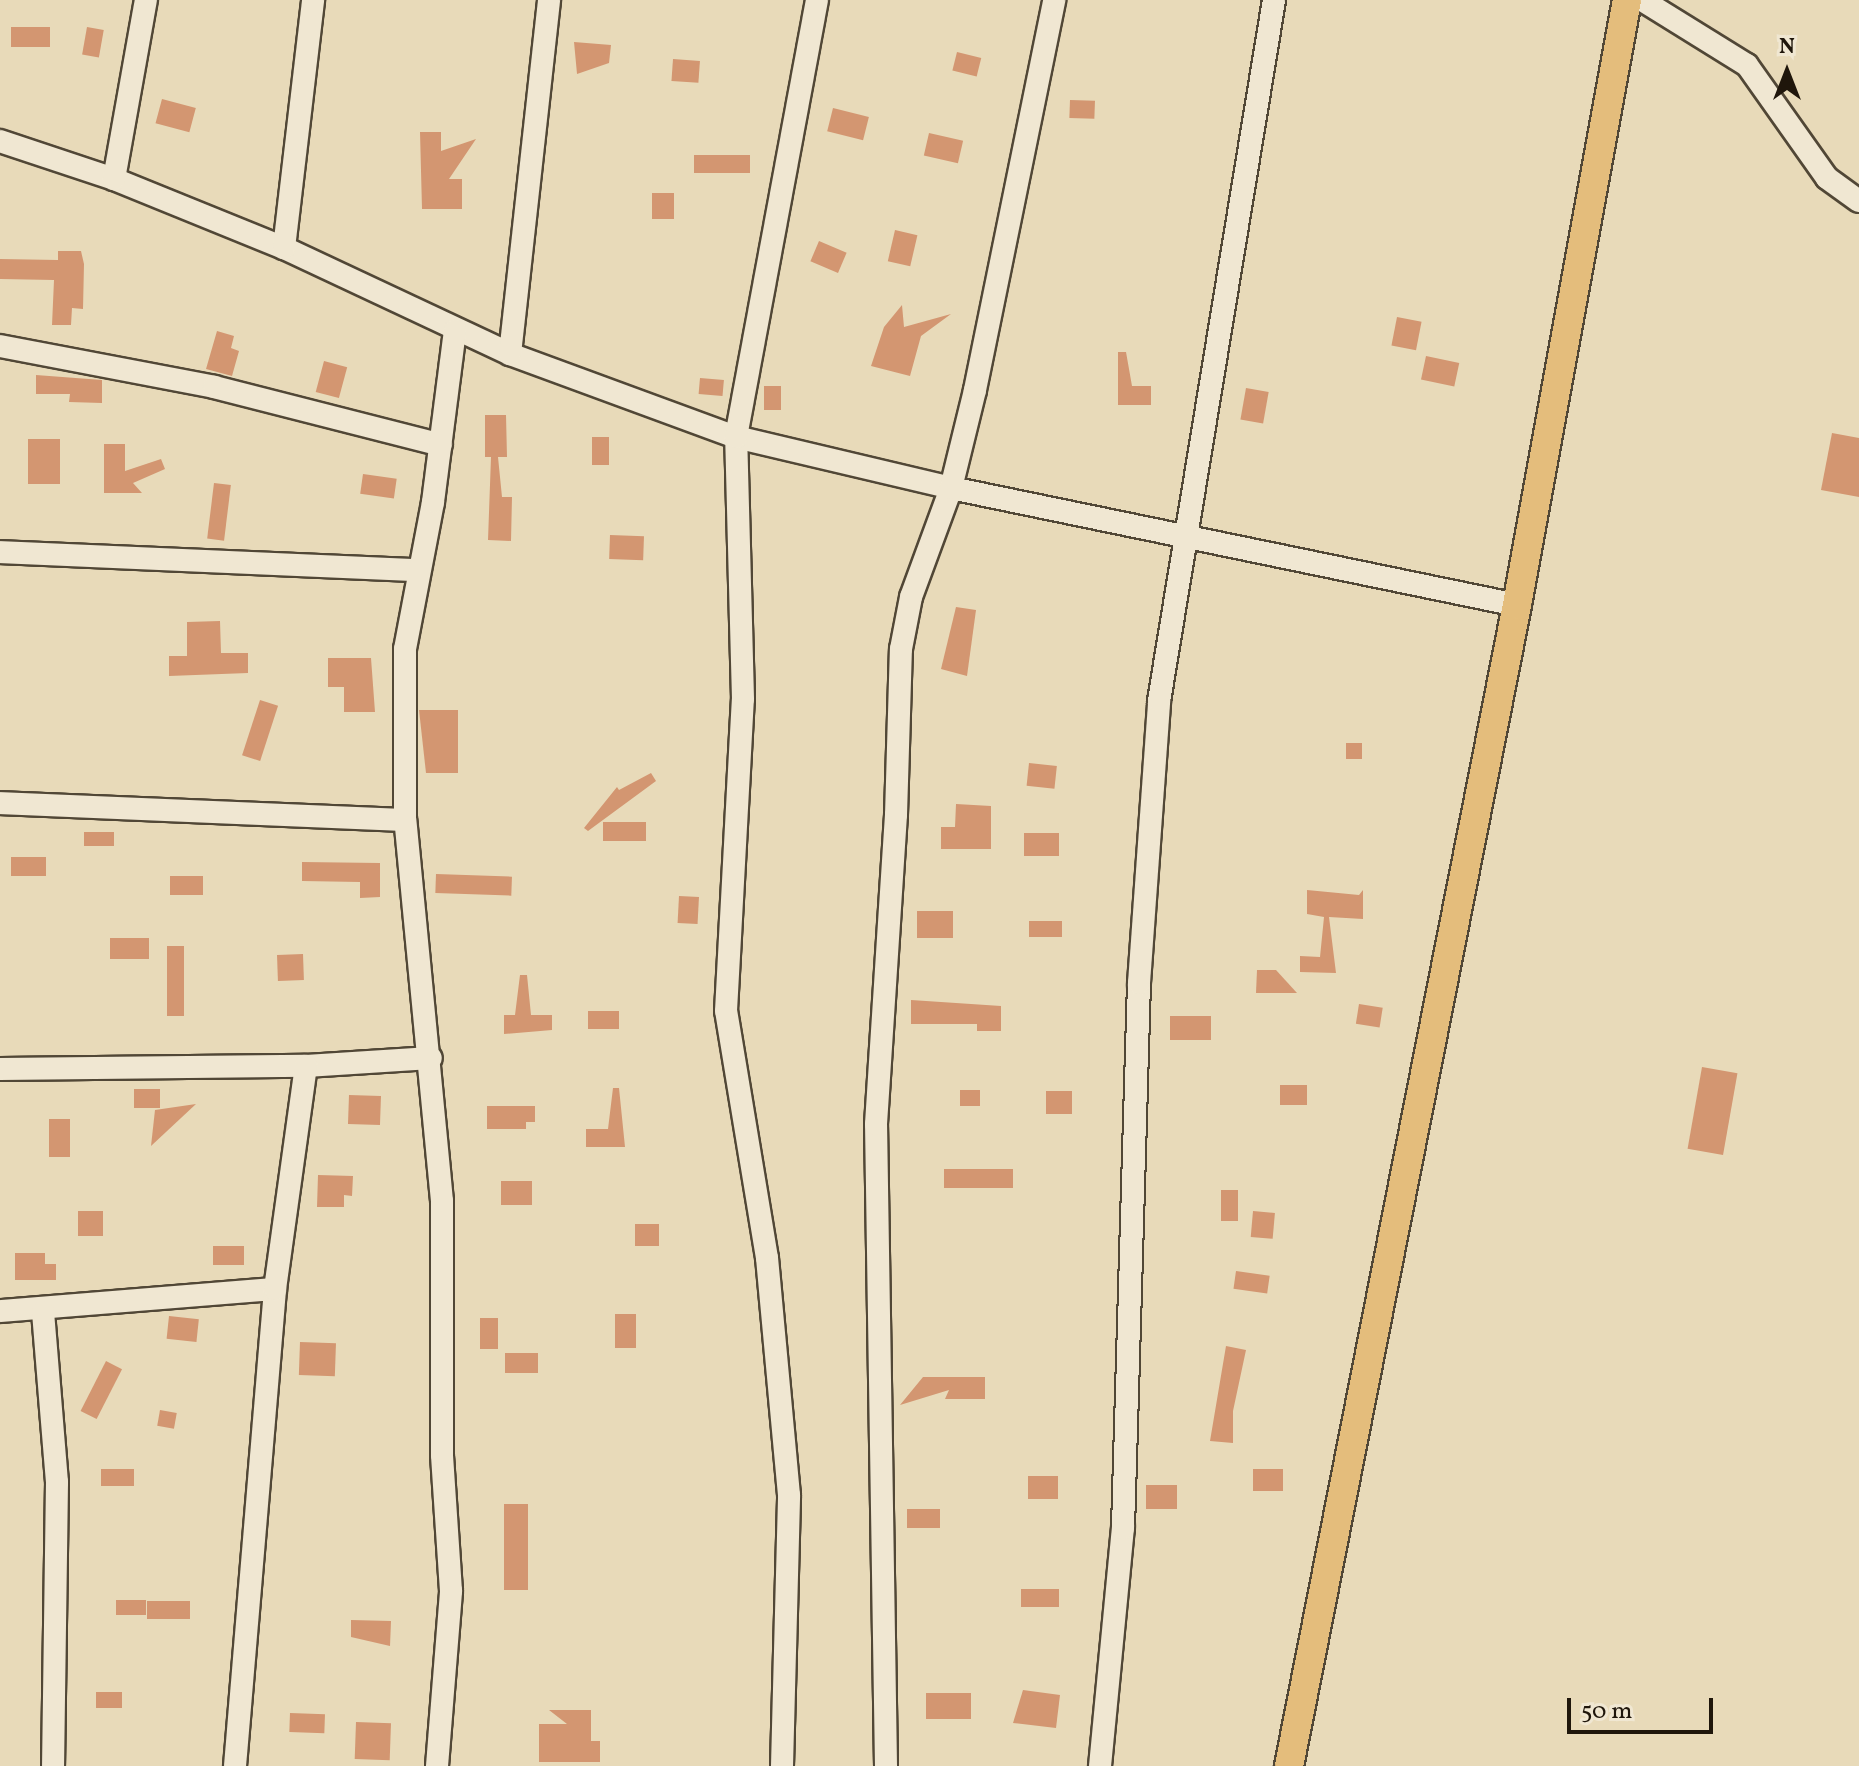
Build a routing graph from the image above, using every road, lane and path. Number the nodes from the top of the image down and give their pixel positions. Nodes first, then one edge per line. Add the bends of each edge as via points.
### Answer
1 (146, 0) edge
2 (313, 0) edge
3 (549, 0) edge
4 (817, 0) edge
5 (1054, 0) edge
6 (1274, 0) edge
7 (1627, 0) edge
8 (1642, 0) edge
9 (0, 141) edge
10 (114, 179) junction
11 (1859, 201) edge
12 (284, 248) junction
13 (455, 330) junction
14 (0, 346) edge
15 (510, 354) junction
16 (736, 437) junction
17 (441, 445) junction
18 (951, 488) junction
19 (1187, 537) junction
20 (0, 552) edge
21 (419, 570) junction
22 (1517, 605) junction
23 (0, 803) edge
24 (405, 820) junction
25 (431, 1058) junction
26 (306, 1066) junction
27 (0, 1069) edge
28 (275, 1289) junction
29 (0, 1311) edge
30 (43, 1312) junction
31 (53, 1766) edge
32 (235, 1766) edge
33 (437, 1766) edge
34 (782, 1766) edge
35 (886, 1766) edge
36 (1100, 1766) edge
37 (1289, 1766) edge

1 - 10 street
2 - 12 street
3 - 15 street
4 - 16 street
5 - 18 street
6 - 19 street
7 - 22 main road
8 - 11 street via 1747,65 1827,178
9 - 10 street
10 - 12 street
12 - 13 street
13 - 15 street
13 - 17 street
14 - 17 street via 214,387
15 - 16 street
16 - 18 street
16 - 34 street via 743,699 726,1011 767,1258 789,1495
17 - 21 street
18 - 19 street
18 - 35 street via 911,597 901,649 876,1124
19 - 22 street
19 - 36 street via 1157,717 1139,983 1123,1528
20 - 21 street
21 - 24 street via 405,649
22 - 37 main road
23 - 24 street
24 - 25 street
25 - 26 street
25 - 33 street via 442,1201 442,1455 451,1591
26 - 27 street
26 - 28 street
28 - 30 street
28 - 32 street
29 - 30 street
30 - 31 street via 57,1482

